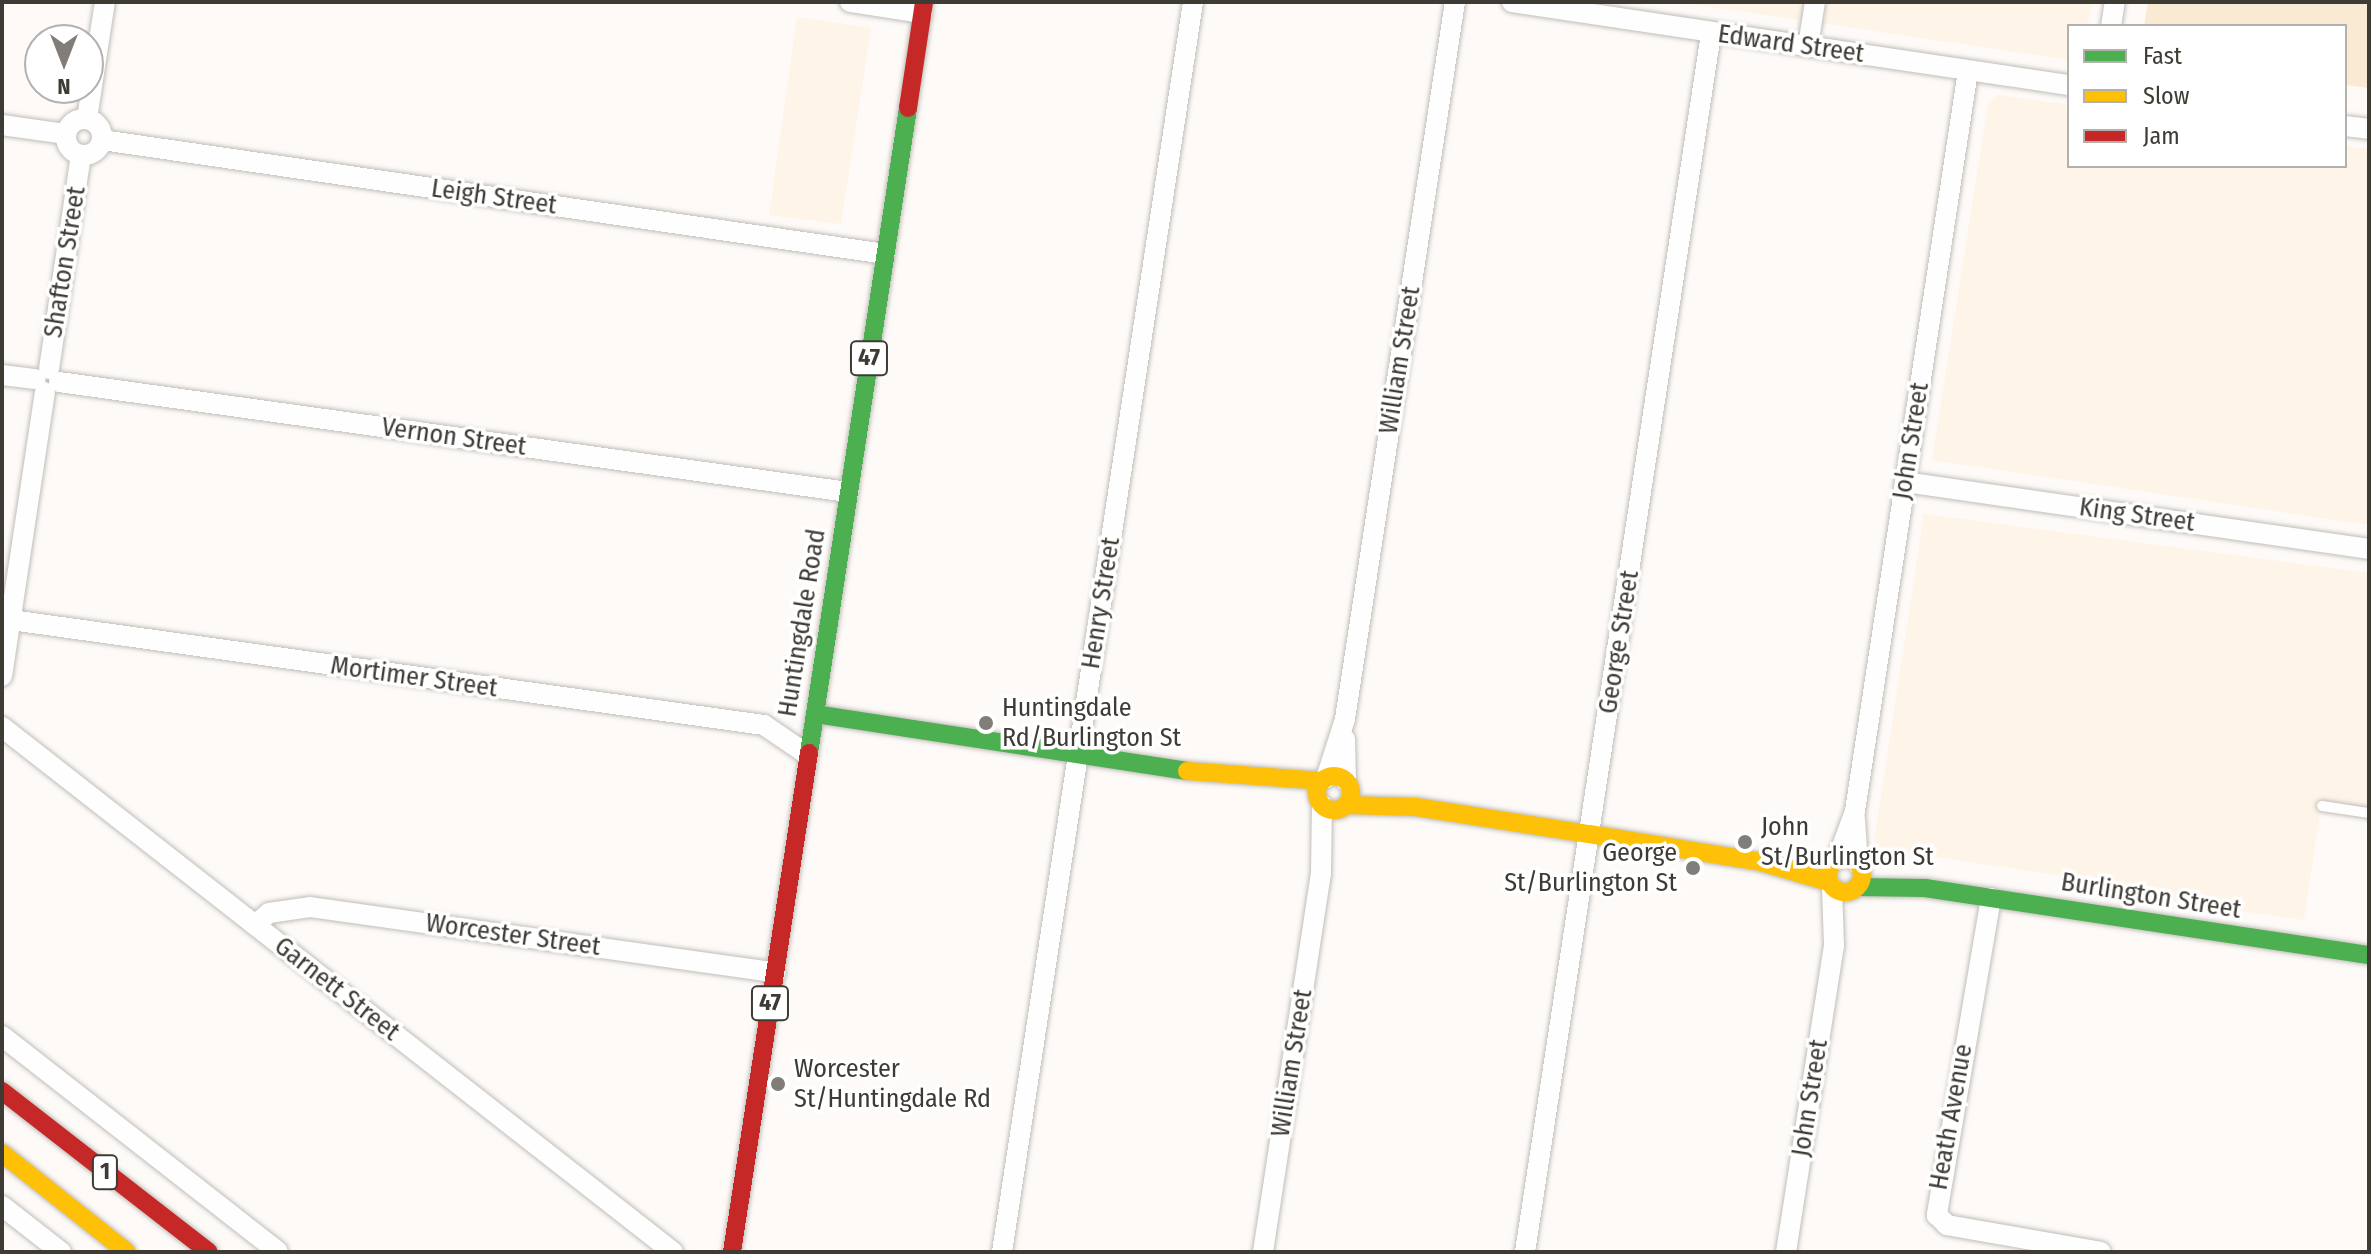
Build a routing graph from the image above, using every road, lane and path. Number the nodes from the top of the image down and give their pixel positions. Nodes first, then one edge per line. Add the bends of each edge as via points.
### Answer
1 (105, 2) edge
2 (850, 2) edge
3 (1193, 2) edge
4 (1455, 2) edge
5 (1512, 2) edge
6 (1815, 2) edge
7 (2115, 2) edge
8 (923, 7) edge
9 (2111, 24) edge
10 (1711, 33) junction
11 (1808, 46) junction
12 (1968, 71) junction
13 (2067, 85) edge
14 (87, 119) junction
15 (2, 125) edge
16 (2347, 126) edge
17 (2369, 129) edge
18 (66, 134) junction
19 (102, 140) junction
20 (81, 155) junction
21 (885, 254) junction
22 (2, 375) edge
23 (47, 381) junction
24 (1905, 482) junction
25 (848, 492) junction
26 (2369, 549) edge
27 (11, 620) junction
28 (2, 676) edge
29 (815, 714) junction
30 (2, 727) edge
31 (808, 755) junction
32 (1078, 755) junction
33 (1245, 780) junction
34 (1336, 782) junction
35 (1332, 805) junction
36 (2322, 806) dead end
37 (1416, 807) junction
38 (1855, 811) junction
39 (2369, 813) edge
40 (1589, 834) junction
41 (1835, 861) junction
42 (1761, 862) junction
43 (1859, 866) junction
44 (1843, 887) junction
45 (1925, 888) junction
46 (1991, 898) junction
47 (255, 925) junction
48 (2369, 955) edge
49 (775, 972) junction
50 (2, 1036) edge
51 (2, 1091) edge
52 (2, 1153) edge
53 (2, 1206) edge
54 (61, 1252) edge
55 (127, 1252) edge
56 (209, 1252) edge
57 (278, 1252) edge
58 (673, 1252) edge
59 (732, 1252) edge
60 (1002, 1252) edge
61 (1263, 1252) edge
62 (1525, 1252) edge
63 (1786, 1252) edge
64 (2101, 1252) edge

1 - 14 street
2 - 8 street
3 - 32 street, Henry Street
4 - 34 street, William Street
5 - 10 street, Edward Street
6 - 11 street
7 - 9 street
8 - 21 main road, Huntingdale Road / 47
10 - 11 street, Edward Street
10 - 40 street, George Street
11 - 12 street, Edward Street
12 - 13 street, Edward Street
12 - 24 street, John Street
14 - 18 street
14 - 19 street
15 - 18 street
16 - 17 street
18 - 20 street
19 - 20 street
19 - 21 street, Leigh Street
20 - 23 street, Shafton Street
21 - 25 main road, Huntingdale Road / 47
22 - 23 street, Vernon Street
23 - 25 street, Vernon Street
23 - 27 street, Shafton Street
24 - 26 street, King Street
24 - 38 street, John Street
25 - 29 main road, Huntingdale Road / 47
27 - 28 street, Shafton Street
27 - 31 street, Mortimer Street via 764,725
29 - 31 main road, Huntingdale Road / 47
29 - 32 main road, Burlington Street
30 - 47 street, Garnett Street
31 - 49 main road, Huntingdale Road / 47
32 - 33 main road, Burlington Street
32 - 60 street, Henry Street
33 - 34 main road, Burlington Street
33 - 35 main road, Burlington Street
34 - 35 main road
34 - 35 main road
34 - 37 main road, Burlington Street
35 - 37 main road, Burlington Street
35 - 61 street, William Street
36 - 39 lane
37 - 40 main road, Burlington Street
38 - 41 street, John Street
38 - 43 street, John Street
40 - 42 main road, Burlington Street
40 - 62 street, George Street
41 - 42 main road, Burlington Street
41 - 43 main road, Burlington Street
41 - 44 main road
42 - 44 main road, Burlington Street
43 - 44 main road
43 - 45 main road, Burlington Street
44 - 45 main road, Burlington Street
44 - 63 street, John Street
45 - 46 main road, Burlington Street
46 - 48 main road, Burlington Street
46 - 64 street, Heath Avenue via 1937,1215 1947,1225
47 - 49 street, Worcester Street via 269,913 310,907
47 - 58 street, Garnett Street
49 - 59 main road, Huntingdale Road / 47
50 - 57 street
51 - 56 main road, 1
52 - 55 main road, 1
53 - 54 street

